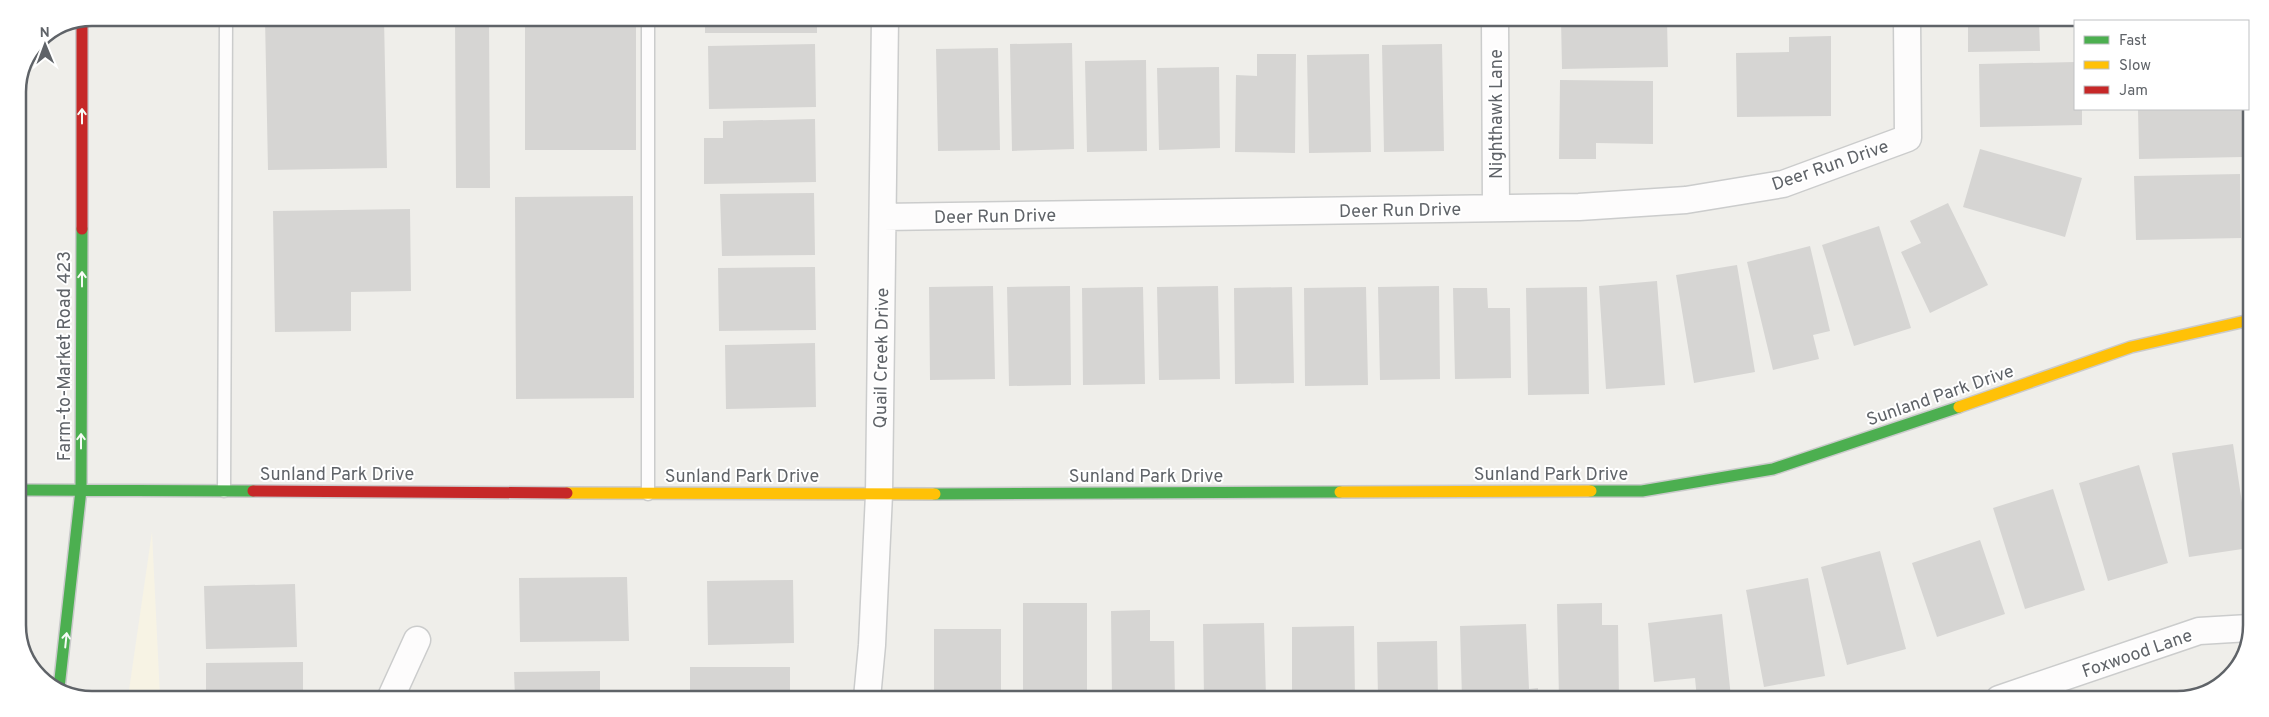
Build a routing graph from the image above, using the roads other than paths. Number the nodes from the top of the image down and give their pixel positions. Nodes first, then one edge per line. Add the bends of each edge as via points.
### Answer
1 (226, 26) edge
2 (648, 26) edge
3 (885, 26) edge
4 (1495, 26) edge
5 (1907, 26) edge
6 (82, 28) edge
7 (1496, 208) junction
8 (883, 217) junction
9 (2243, 322) edge
10 (26, 490) edge
11 (81, 490) junction
12 (224, 491) junction
13 (648, 494) junction
14 (879, 494) junction
15 (2243, 628) edge
16 (416, 640) dead end
17 (60, 683) edge
18 (395, 691) edge
19 (868, 691) edge
20 (2023, 691) edge

1 - 12 lane
2 - 13 lane
3 - 8 street, Quail Creek Drive
4 - 7 street, Nighthawk Lane
5 - 7 street, Deer Run Drive via 1908,138 1783,184 1686,200
11 -> 6 street, Farm-to-Market Road 423
7 - 8 street, Deer Run Drive
8 - 14 street, Quail Creek Drive
9 - 14 street, Sunland Park Drive via 2131,347 1773,469 1642,491
10 - 11 street, Sunland Park Drive
11 - 12 street, Sunland Park Drive
17 -> 11 street, Farm-to-Market Road 423
12 - 13 street, Sunland Park Drive
13 - 14 street, Sunland Park Drive
14 - 19 street, Quail Creek Drive
15 - 20 street, Foxwood Lane via 2199,631
16 - 18 street

